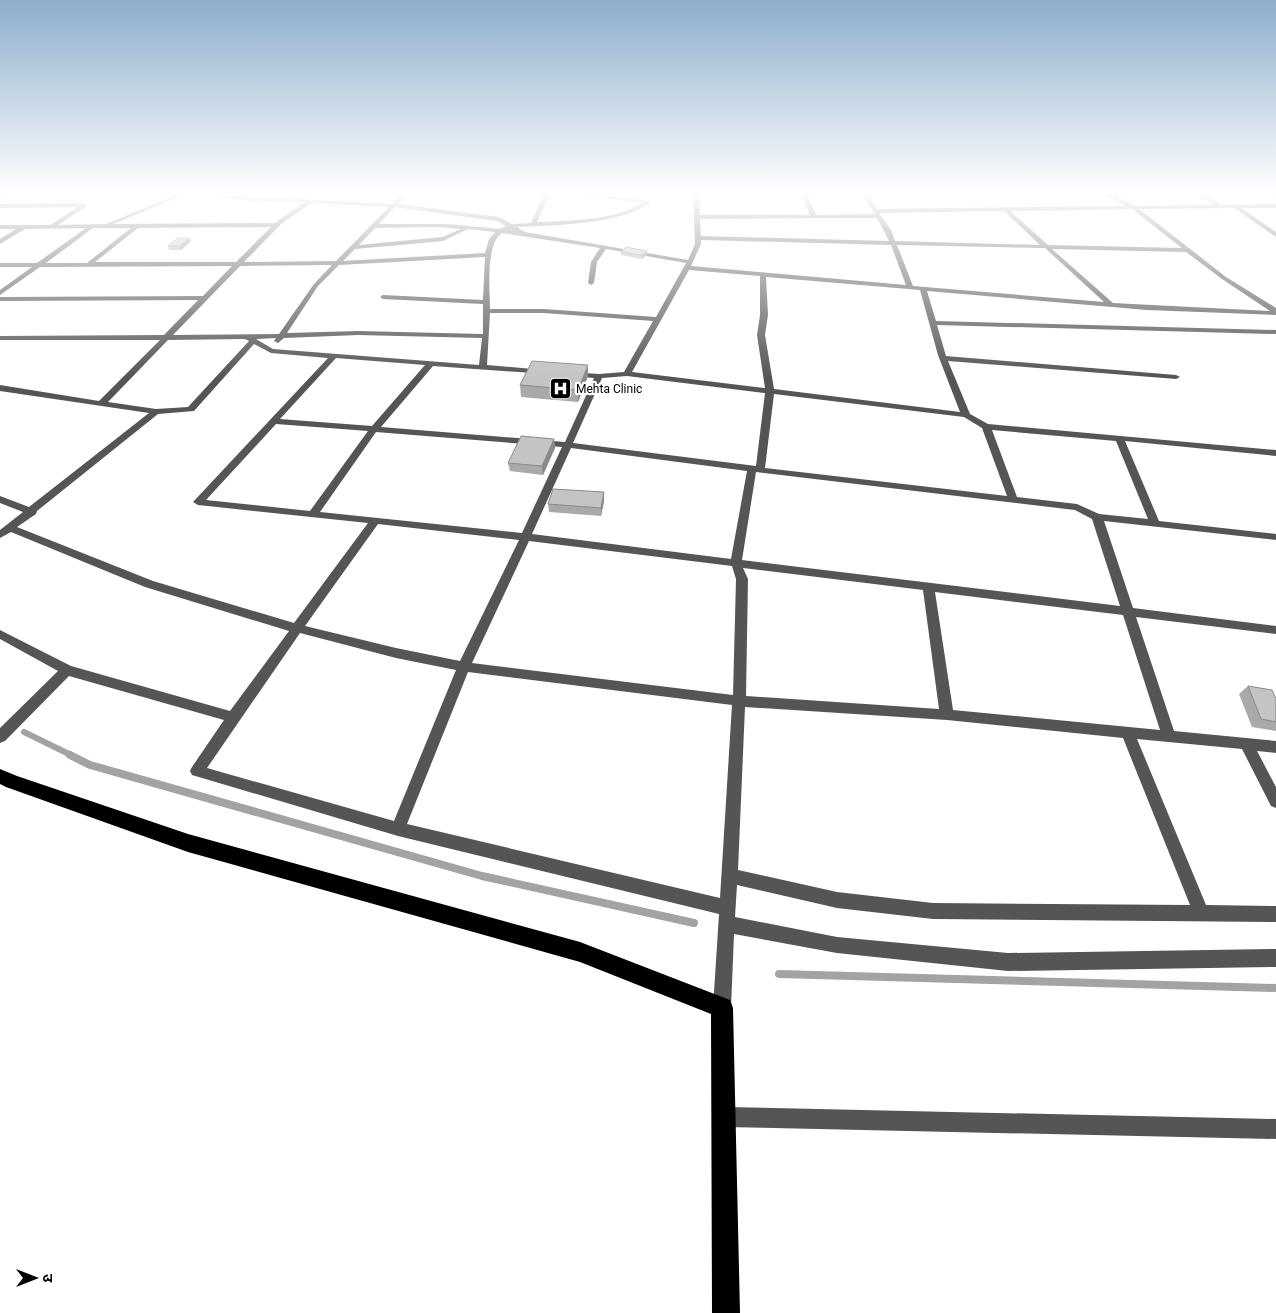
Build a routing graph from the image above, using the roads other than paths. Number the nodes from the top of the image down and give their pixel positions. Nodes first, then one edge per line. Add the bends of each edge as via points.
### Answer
1 (52, 255) edge
2 (100, 255) edge
3 (246, 255) edge
4 (345, 255) edge
5 (483, 255) edge
6 (488, 255) edge
7 (598, 255) edge
8 (643, 255) edge
9 (693, 255) edge
10 (898, 255) edge
11 (1057, 255) edge
12 (1194, 255) edge
13 (238, 263) junction
14 (337, 263) junction
15 (89, 264) junction
16 (0, 265) edge
17 (38, 265) junction
18 (688, 265) junction
19 (764, 275) junction
20 (591, 283) dead end
21 (911, 288) junction
22 (923, 289) junction
23 (0, 293) edge
24 (383, 297) dead end
25 (0, 298) edge
26 (205, 298) junction
27 (487, 302) junction
28 (1111, 305) junction
29 (487, 311) junction
30 (1276, 312) edge
31 (658, 319) junction
32 (933, 323) junction
33 (1276, 332) edge
34 (281, 336) junction
35 (486, 336) junction
36 (167, 337) junction
37 (0, 338) edge
38 (250, 339) junction
39 (271, 352) junction
40 (334, 356) junction
41 (944, 358) junction
42 (431, 363) junction
43 (483, 367) junction
44 (550, 372) edge
45 (560, 373) edge
46 (627, 374) junction
47 (599, 376) junction
48 (1176, 376) dead end
49 (0, 388) edge
50 (770, 391) junction
51 (102, 403) junction
52 (156, 412) junction
53 (966, 414) junction
54 (274, 421) junction
55 (986, 427) junction
56 (374, 429) junction
57 (1119, 438) junction
58 (568, 445) junction
59 (1276, 454) edge
60 (756, 469) junction
61 (0, 499) edge
62 (1014, 500) junction
63 (32, 512) junction
64 (312, 514) junction
65 (1097, 517) junction
66 (375, 521) junction
67 (1155, 524) junction
68 (5, 532) edge
69 (526, 537) junction
70 (1276, 538) edge
71 (736, 563) junction
72 (928, 586) junction
73 (1127, 610) junction
74 (298, 629) junction
75 (1276, 630) edge
76 (0, 634) edge
77 (464, 667) junction
78 (67, 670) junction
79 (739, 700) junction
80 (947, 715) junction
81 (233, 717) junction
82 (1128, 733) junction
83 (0, 736) edge
84 (1169, 737) junction
85 (1246, 744) junction
86 (1276, 747) edge
87 (0, 776) edge
88 (1276, 801) edge
89 (398, 829) junction
90 (729, 876) junction
91 (1201, 912) junction
92 (1276, 914) edge
93 (727, 916) junction
94 (1276, 958) edge
95 (722, 1008) junction
96 (724, 1117) junction
97 (1276, 1129) edge
98 (726, 1313) edge

1 - 17 street
2 - 15 street
3 - 13 street
4 - 14 street
5 - 14 street
6 - 27 street
7 - 20 street via 594,262
8 - 18 street
9 - 18 street
10 - 21 street
11 - 28 street
12 - 30 street
13 - 14 street
13 - 15 street
13 - 26 street
14 - 34 street via 316,285
15 - 17 street
16 - 17 street
17 - 23 street
18 - 19 street
18 - 31 street
19 - 21 street
19 - 50 street via 761,335
21 - 22 street
22 - 28 street
22 - 32 street
24 - 27 street
25 - 26 street
26 - 36 street
27 - 29 street
28 - 30 street
29 - 31 street via 544,311
29 - 35 street
31 - 46 street
32 - 33 street
32 - 41 street
34 - 35 street via 358,333
34 - 38 street
34 - 39 street
35 - 43 street
36 - 37 street
36 - 38 street
36 - 51 street
38 - 39 street
38 - 52 street via 190,409
39 - 40 street
40 - 42 street
40 - 54 street
41 - 48 street
41 - 53 street
42 - 43 street
42 - 56 street
43 - 44 street
45 - 47 street
46 - 47 street
46 - 50 street
47 - 58 street
49 - 51 street
50 - 53 street
50 - 60 street
51 - 52 street
52 - 63 street
53 - 55 street
54 - 56 street
54 - 64 street via 198,502
55 - 57 street
55 - 62 street
56 - 58 street
56 - 64 street
57 - 59 street
57 - 67 street
58 - 60 street
58 - 69 street
60 - 62 street
60 - 71 street
61 - 63 street
62 - 65 street via 1077,507
63 - 68 street
64 - 66 street
65 - 67 street
65 - 73 street
66 - 69 street
66 - 74 street
67 - 70 street
68 - 74 street via 149,584
69 - 71 street
69 - 77 street
71 - 72 street
71 - 79 street via 742,579
72 - 73 street
72 - 80 street
73 - 75 street
73 - 84 street
74 - 77 street
74 - 81 street
76 - 78 street
77 - 79 street
77 - 89 street
78 - 81 street
78 - 83 street
79 - 80 street
79 - 90 street
80 - 82 street
81 - 89 street via 197,771
82 - 84 street
82 - 91 street
84 - 85 street
85 - 86 street
85 - 88 street
87 - 95 highway via 188,843 580,952
89 - 93 street
90 - 91 street via 837,900 933,911
90 - 93 street
91 - 92 street
93 - 94 street via 837,945 1008,962
93 - 95 street
95 - 96 highway
96 - 97 street
96 - 98 highway

